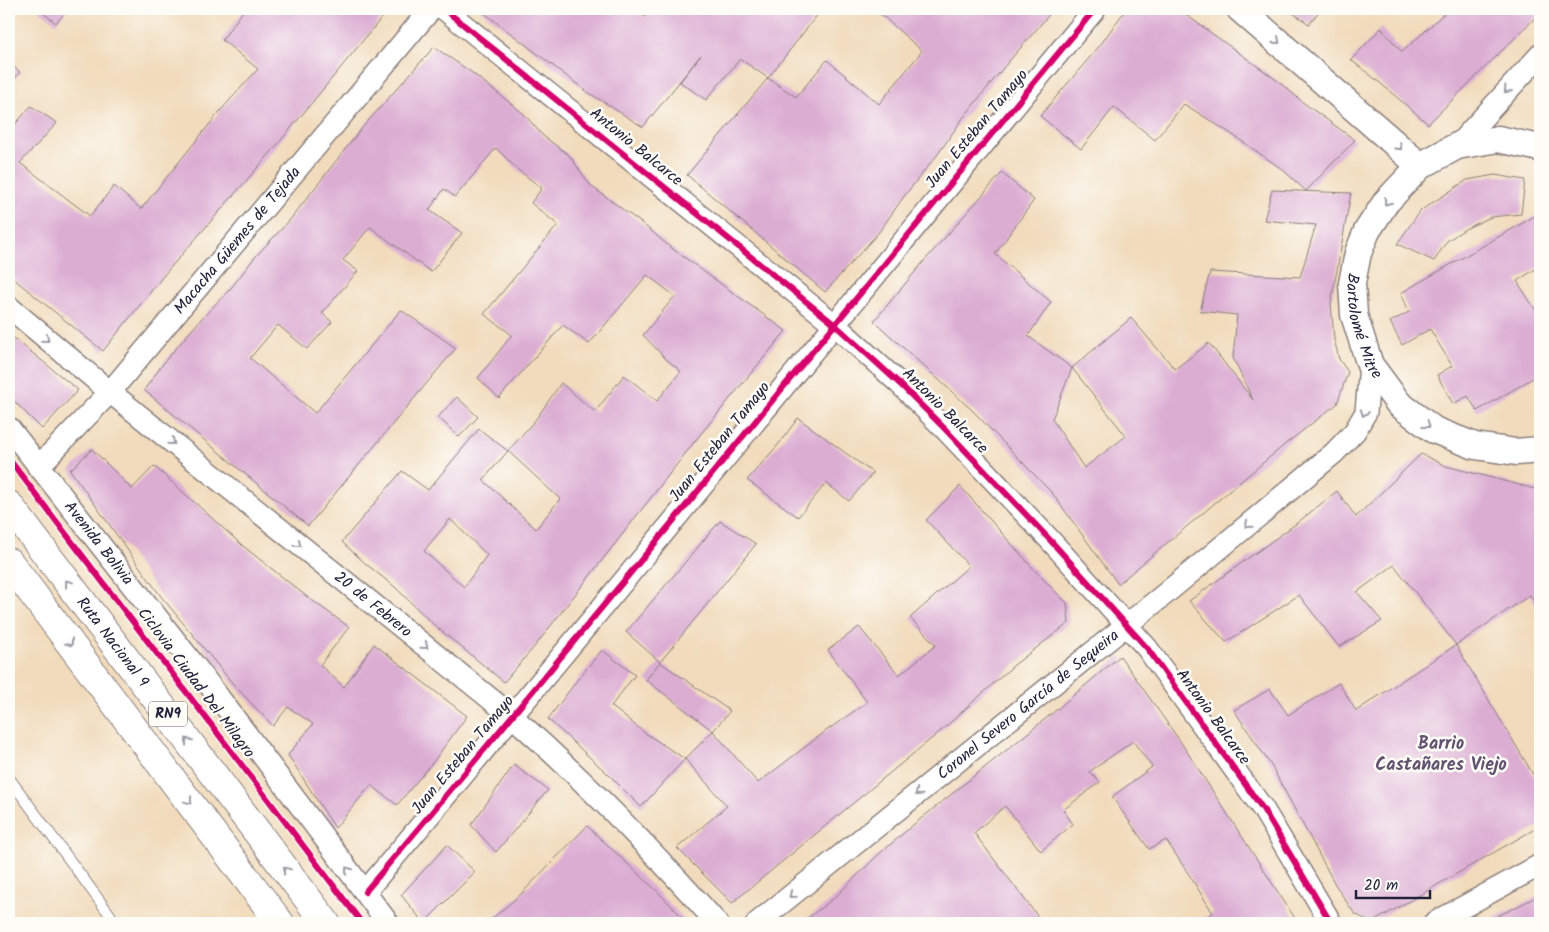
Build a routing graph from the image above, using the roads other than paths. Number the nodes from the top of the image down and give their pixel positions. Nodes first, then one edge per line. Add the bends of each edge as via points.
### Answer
1 (431, 9) edge
2 (444, 9) edge
3 (1094, 9) edge
4 (1240, 9) edge
5 (1540, 55) edge
6 (1457, 146) junction
7 (1540, 148) edge
8 (1420, 166) junction
9 (9, 308) edge
10 (834, 324) junction
11 (1370, 365) junction
12 (110, 392) junction
13 (9, 428) edge
14 (1540, 450) edge
15 (38, 467) junction
16 (9, 505) edge
17 (9, 562) edge
18 (1125, 625) junction
19 (513, 717) junction
20 (9, 778) edge
21 (1540, 865) edge
22 (365, 892) junction
23 (116, 923) edge
24 (280, 923) edge
25 (326, 923) edge
26 (388, 923) edge
27 (717, 923) edge
28 (757, 923) edge
29 (1331, 923) edge
30 (1434, 923) edge

1 - 12 street, Macacha Güemes de Tejada
2 - 10 street, Antonio Balcarce
3 - 10 street, Juan Esteban Tamayo
4 -> 8 street
5 -> 6 street
6 - 7 street via 1498,139
6 - 8 street, Bartolomé Mitre
8 -> 11 street, Bartolomé Mitre via 1386,202 1367,231 1358,253 1352,283 1354,315
9 -> 12 street, 20 de Febrero
10 - 18 street, Antonio Balcarce via 944,428
10 - 19 street, Juan Esteban Tamayo
11 -> 14 street, Bartolomé Mitre via 1399,404 1434,430 1475,446 1516,452
11 -> 18 street, Coronel Severo García de Sequeira via 1366,412 1355,431 1334,453
12 - 15 street, Macacha Güemes de Tejada
12 -> 19 street, 20 de Febrero
13 - 15 street, Avenida Bolivia
22 -> 15 street, Avenida Bolivia via 202,675
25 -> 16 main road, Ruta Nacional 9 / RN9
17 -> 24 main road, RN9
18 -> 28 street, Coronel Severo García de Sequeira
18 - 29 street, Antonio Balcarce via 1146,648 1263,809
19 - 22 street, Juan Esteban Tamayo
19 - 27 street, 20 de Febrero via 599,798
20 - 23 lane
21 - 30 street
22 - 26 street, Avenida Bolivia

